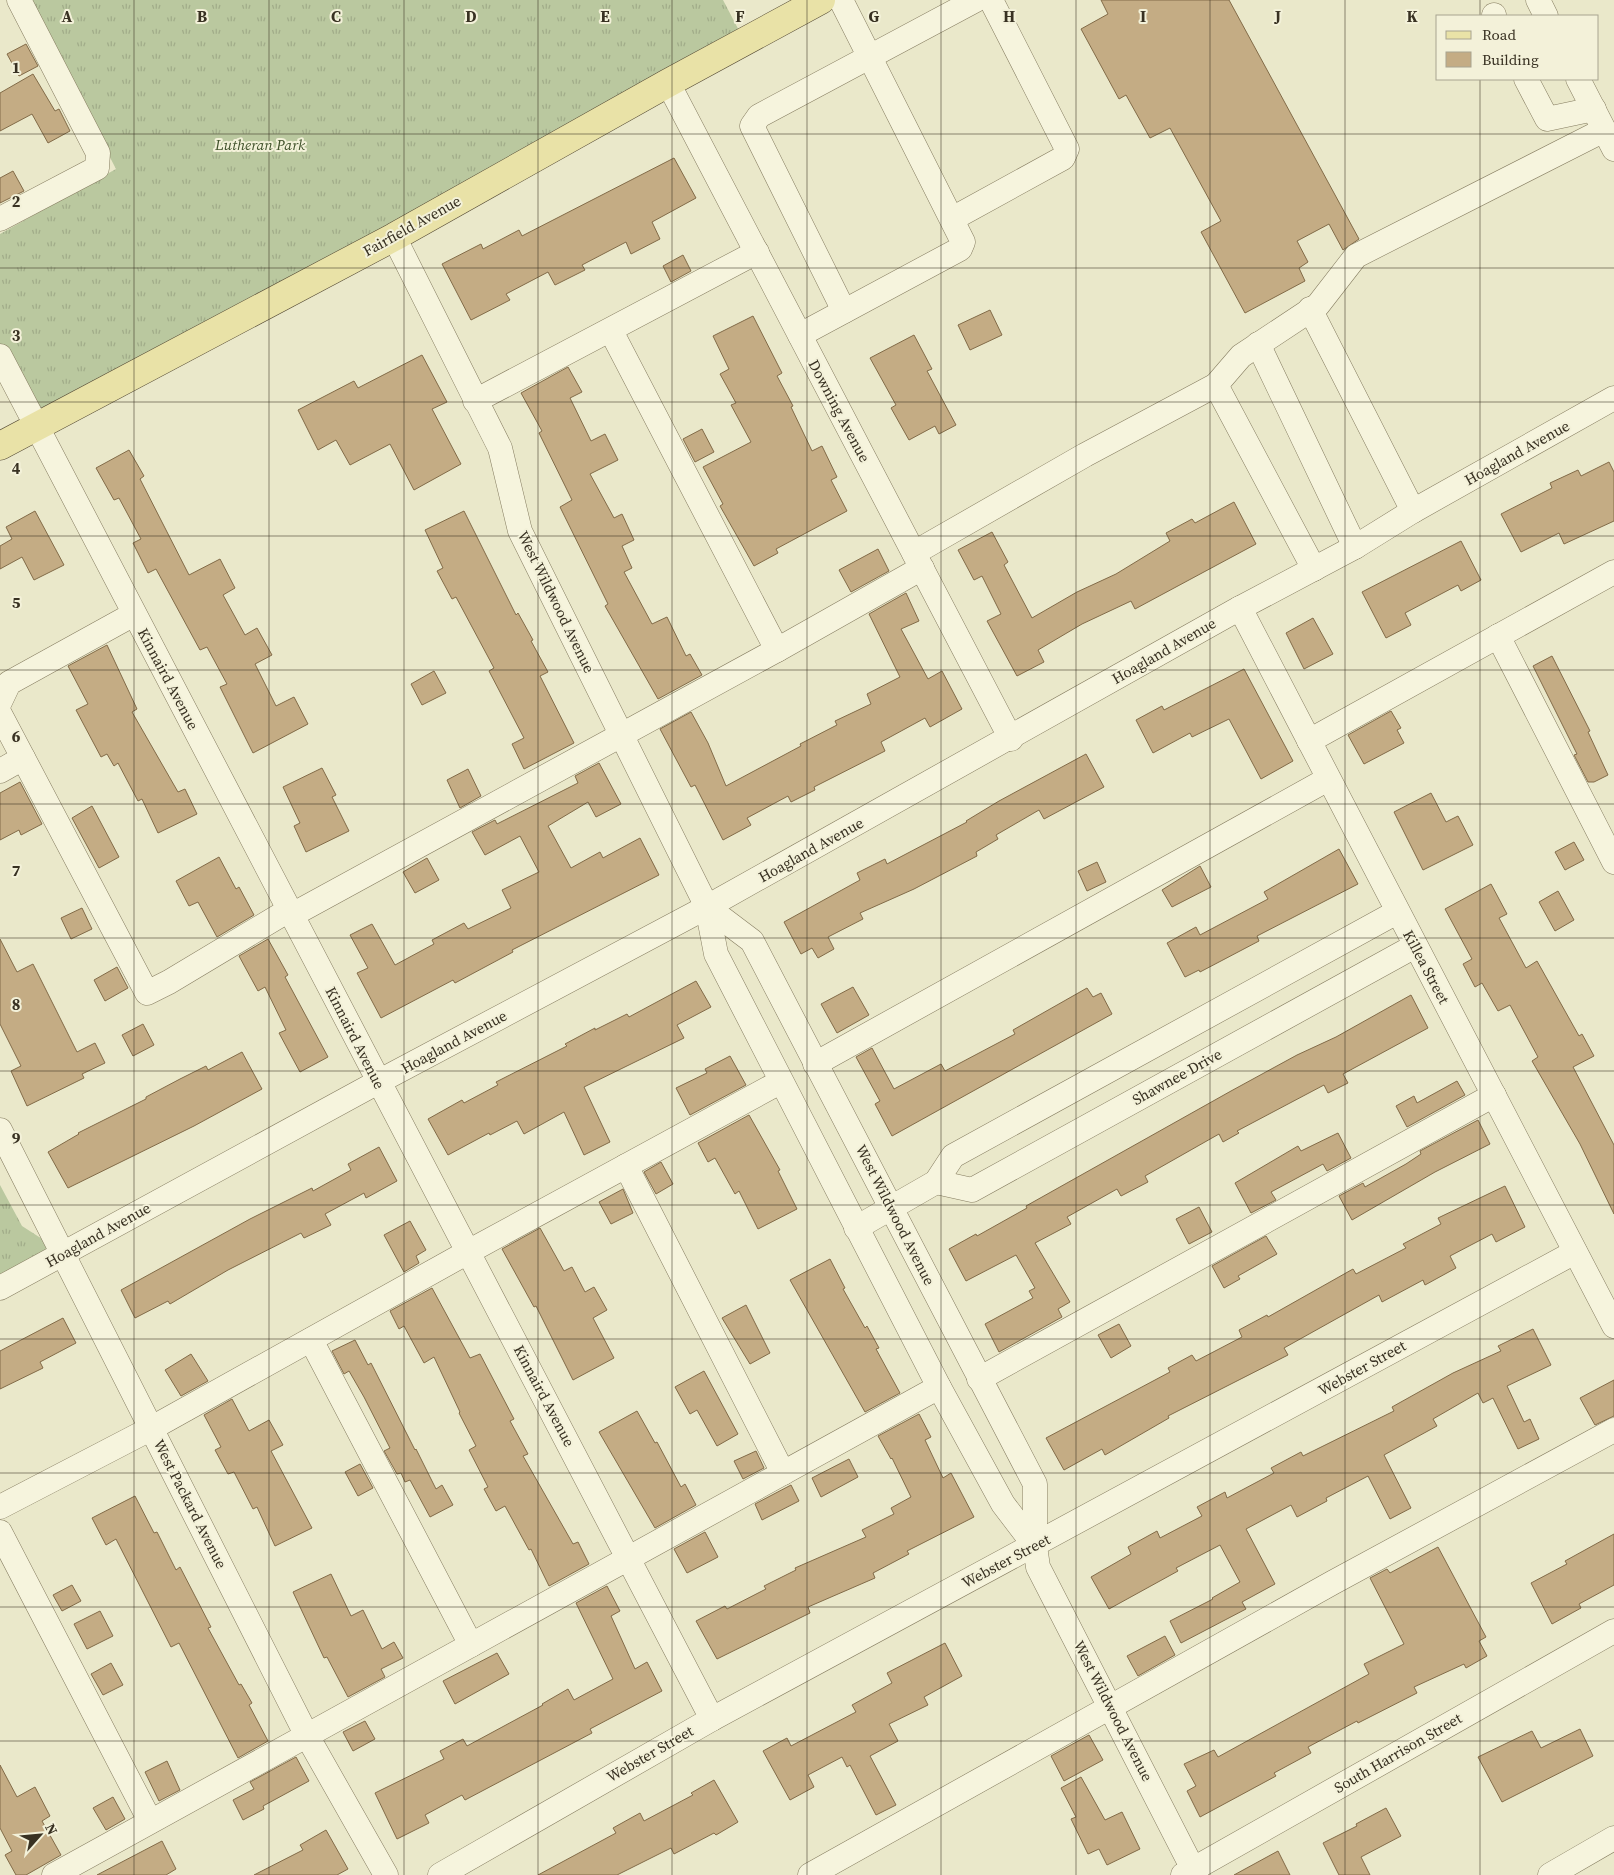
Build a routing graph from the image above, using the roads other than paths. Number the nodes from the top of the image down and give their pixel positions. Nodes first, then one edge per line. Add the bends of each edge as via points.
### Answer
1 (19, 0) edge
2 (821, 0) edge
3 (841, 0) edge
4 (976, 0) edge
5 (991, 0) edge
6 (1538, 0) edge
7 (1546, 15) edge
8 (870, 56) junction
9 (1527, 80) edge
10 (1579, 80) edge
11 (668, 83) junction
12 (1594, 109) junction
13 (1610, 136) edge
14 (0, 219) edge
15 (952, 219) junction
16 (394, 238) junction
17 (757, 252) junction
18 (1310, 309) junction
19 (844, 311) junction
20 (611, 330) junction
21 (800, 335) junction
22 (1258, 344) junction
23 (0, 356) edge
24 (1216, 385) junction
25 (1614, 399) edge
26 (475, 401) junction
27 (36, 426) junction
28 (0, 446) edge
29 (1413, 511) junction
30 (1355, 547) junction
31 (918, 561) junction
32 (1314, 569) junction
33 (1614, 572) edge
34 (1240, 608) junction
35 (134, 614) junction
36 (1498, 636) junction
37 (777, 650) junction
38 (0, 702) edge
39 (0, 714) edge
40 (621, 735) junction
41 (1011, 738) junction
42 (1310, 741) junction
43 (23, 758) junction
44 (0, 770) edge
45 (1328, 779) junction
46 (1614, 862) edge
47 (707, 907) junction
48 (1397, 912) junction
49 (290, 913) junction
50 (1414, 946) junction
51 (1168, 1038) junction
52 (815, 1064) junction
53 (1116, 1067) junction
54 (1187, 1072) junction
55 (378, 1082) junction
56 (780, 1082) junction
57 (1494, 1095) junction
58 (1134, 1102) junction
59 (0, 1130) edge
60 (626, 1166) junction
61 (936, 1182) junction
62 (892, 1208) junction
63 (856, 1228) junction
64 (468, 1252) junction
65 (1575, 1252) junction
66 (64, 1253) junction
67 (0, 1288) edge
68 (1614, 1326) edge
69 (311, 1340) junction
70 (979, 1379) junction
71 (940, 1387) junction
72 (152, 1428) junction
73 (1614, 1430) edge
74 (783, 1473) junction
75 (0, 1507) edge
76 (0, 1532) edge
77 (1035, 1546) junction
78 (629, 1559) junction
79 (1614, 1631) edge
80 (470, 1645) junction
81 (1111, 1708) junction
82 (712, 1719) junction
83 (306, 1734) junction
84 (150, 1821) junction
85 (1614, 1838) edge
86 (1191, 1873) edge
87 (54, 1875) edge
88 (386, 1875) edge
89 (440, 1875) edge
90 (810, 1875) edge
91 (1550, 1875) edge

1 - 14 street via 98,153 97,168
2 - 11 main road, Fairfield Avenue
3 - 8 street
4 - 8 street
5 - 15 street via 1067,149 1063,158
6 - 7 street
8 - 15 street
8 - 19 street via 759,116 752,126
9 - 12 street via 1547,118
10 - 12 street
11 - 16 main road, Fairfield Avenue
11 - 17 street, Downing Avenue
12 - 13 street
13 - 18 street via 1524,170 1356,256 1318,305
15 - 19 street via 963,242 960,249
16 - 26 street, West Wildwood Avenue
16 - 27 main road, Fairfield Avenue
17 - 20 street
17 - 21 street, Downing Avenue
18 - 22 street
18 - 29 street
19 - 21 street
20 - 26 street
20 - 37 street
21 - 31 street, Downing Avenue
22 - 24 street via 1240,356
22 - 30 street
23 - 27 street, Kinnaird Avenue
24 - 31 street via 1085,455
24 - 32 street
25 - 29 street, Hoagland Avenue
26 - 40 street, West Wildwood Avenue via 500,448 520,531
27 - 28 main road, Fairfield Avenue
27 - 35 street, Kinnaird Avenue
29 - 30 street, Hoagland Avenue
30 - 32 street, Hoagland Avenue
31 - 37 street
31 - 41 street, Downing Avenue
32 - 34 street, Hoagland Avenue
33 - 36 street
34 - 41 street, Hoagland Avenue
34 - 42 street, Killea Street
35 - 38 street via 8,683
35 - 49 street, Kinnaird Avenue
36 - 42 street
36 - 46 street
37 - 40 street
39 - 43 street
40 - 47 street, West Wildwood Avenue
40 - 49 street
41 - 47 street, Hoagland Avenue
42 - 45 street, Killea Street
43 - 44 street
43 - 49 street via 148,992
45 - 48 street, Killea Street
45 - 52 street
47 - 52 street, West Wildwood Avenue via 752,940
47 - 55 street, Hoagland Avenue
47 - 56 street, West Wildwood Avenue via 716,954
48 - 50 street, Killea Street
48 - 51 street
49 - 55 street, Kinnaird Avenue
50 - 54 street, Shawnee Drive
50 - 57 street, Killea Street
51 - 53 street
51 - 54 street
52 - 62 street, West Wildwood Avenue
53 - 58 street
53 - 61 street via 953,1156
54 - 58 street, Shawnee Drive
55 - 64 street, Kinnaird Avenue
55 - 66 street, Hoagland Avenue
56 - 60 street
56 - 63 street, West Wildwood Avenue
57 - 65 street, Killea Street
57 - 70 street
58 - 61 street, Shawnee Drive via 972,1190
59 - 66 street, West Packard Avenue
60 - 64 street
60 - 74 street
61 - 62 street
62 - 63 street
62 - 70 street, West Wildwood Avenue
63 - 71 street, West Wildwood Avenue
64 - 69 street
64 - 78 street, Kinnaird Avenue
65 - 68 street, Killea Street
65 - 77 street, Webster Street
66 - 67 street, Hoagland Avenue
66 - 72 street, West Packard Avenue
69 - 72 street
69 - 80 street
70 - 77 street, West Wildwood Avenue via 1035,1484
71 - 74 street
71 - 77 street, West Wildwood Avenue via 1003,1504
72 - 75 street
72 - 83 street, West Packard Avenue
73 - 81 street via 1332,1583
74 - 78 street
76 - 84 street
77 - 81 street, West Wildwood Avenue via 1038,1567
77 - 82 street, Webster Street
78 - 80 street
78 - 82 street, Kinnaird Avenue
79 - 86 street, South Harrison Street
80 - 83 street
81 - 86 street, West Wildwood Avenue
81 - 90 street
82 - 89 street, Webster Street
83 - 84 street
83 - 88 street, West Packard Avenue
84 - 87 street
85 - 91 street

